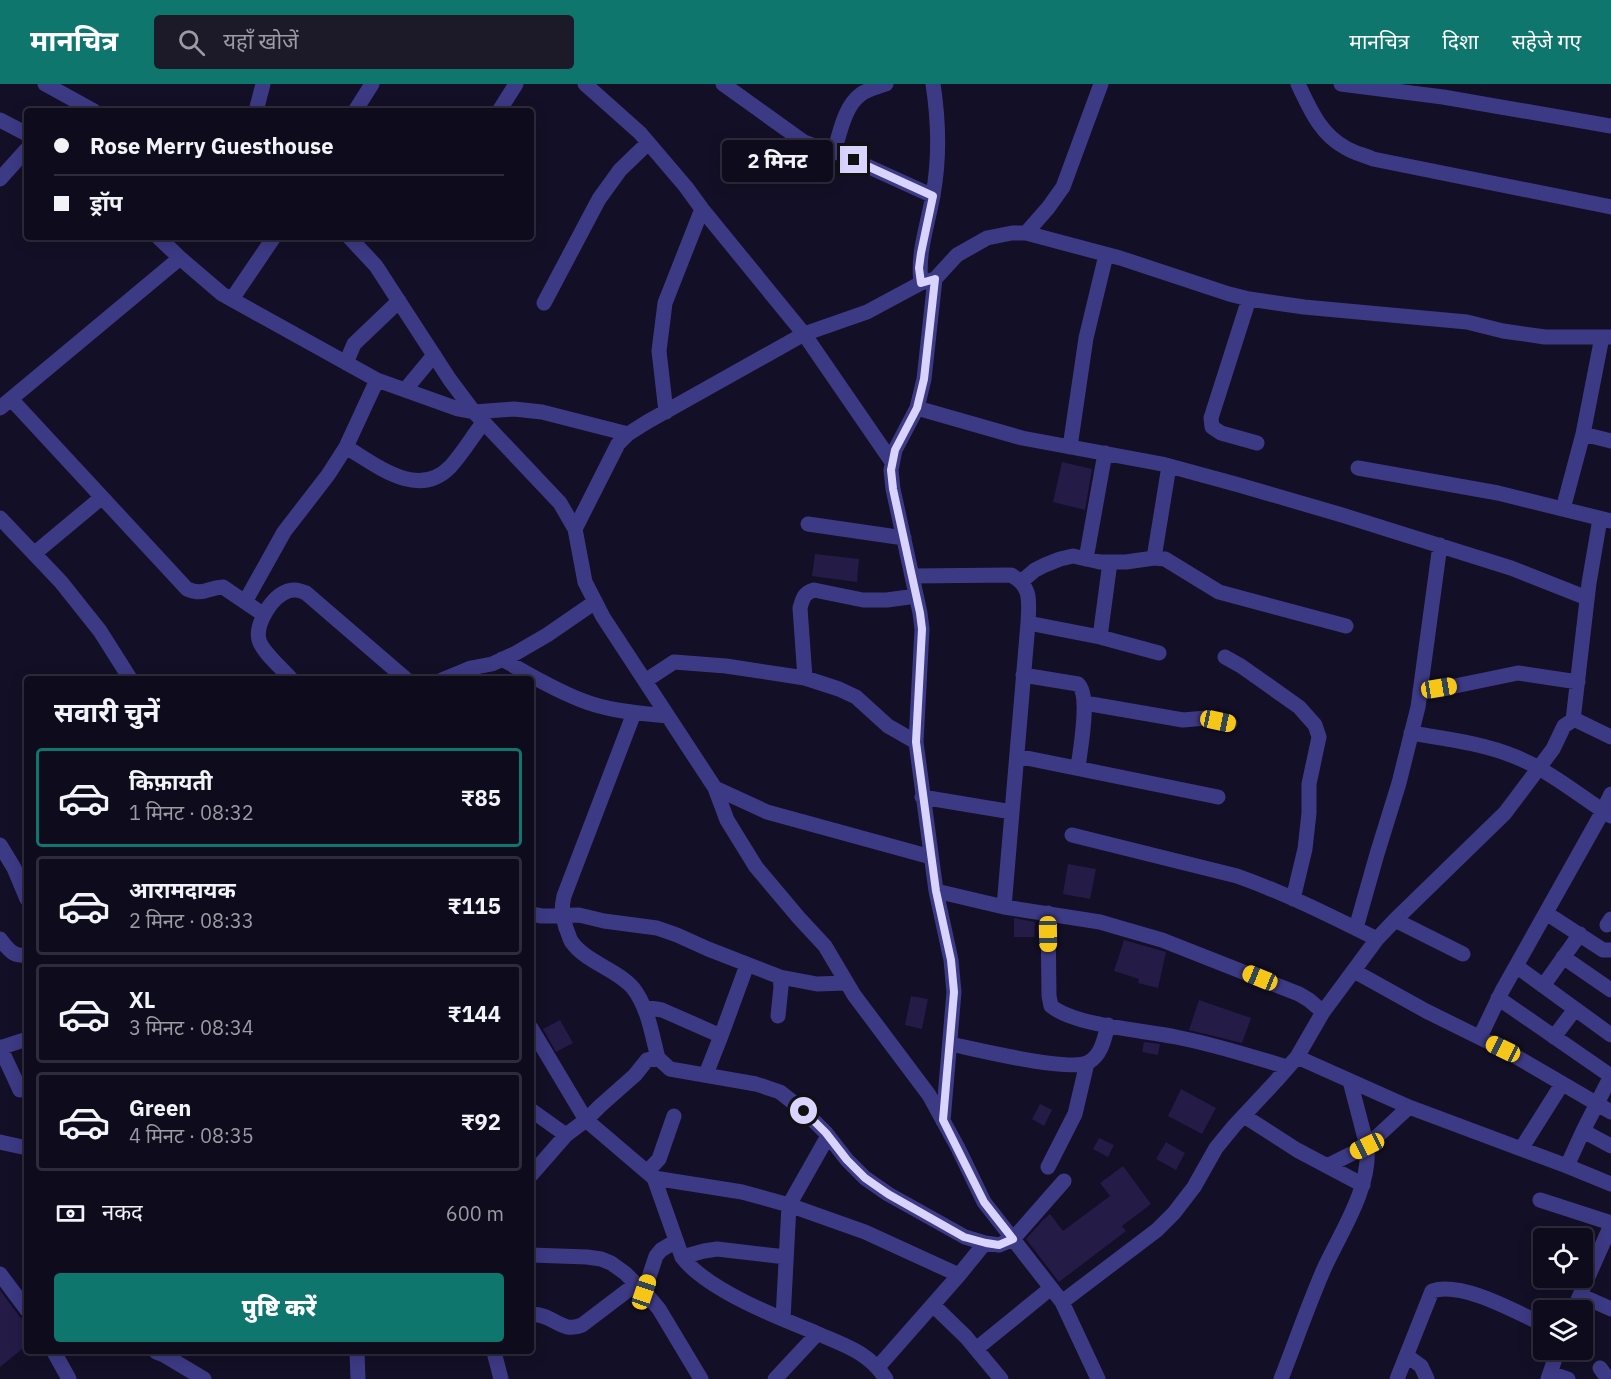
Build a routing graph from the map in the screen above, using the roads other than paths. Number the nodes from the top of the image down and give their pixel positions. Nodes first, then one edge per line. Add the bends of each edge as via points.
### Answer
1 (45, 84) edge
2 (263, 84) edge
3 (372, 84) edge
4 (516, 84) edge
5 (585, 84) edge
6 (723, 84) edge
7 (886, 84) edge
8 (933, 84) edge
9 (1101, 84) edge
10 (1298, 84) edge
11 (1341, 84) edge
12 (1454, 91) edge
13 (89, 108) edge
14 (257, 108) edge
15 (357, 108) edge
16 (501, 108) edge
17 (0, 120) edge
18 (1611, 126) edge
19 (24, 132) edge
20 (648, 144) junction
21 (834, 151) junction
22 (24, 152) edge
23 (0, 179) edge
24 (933, 196) junction
25 (1611, 207) edge
26 (702, 209) junction
27 (1026, 233) junction
28 (167, 240) edge
29 (272, 240) edge
30 (352, 240) edge
31 (1106, 255) junction
32 (180, 258) junction
33 (928, 281) junction
34 (232, 299) junction
35 (1249, 299) junction
36 (399, 301) junction
37 (544, 303) dead end
38 (804, 334) junction
39 (1606, 337) edge
40 (434, 355) junction
41 (346, 363) junction
42 (377, 380) junction
43 (405, 390) junction
44 (5, 404) edge
45 (917, 408) junction
46 (666, 412) junction
47 (478, 417) junction
48 (628, 434) junction
49 (1583, 434) junction
50 (1611, 441) edge
51 (1257, 443) dead end
52 (346, 447) junction
53 (1070, 447) junction
54 (1105, 453) junction
55 (892, 462) junction
56 (1169, 465) junction
57 (1358, 468) dead end
58 (101, 498) junction
59 (1563, 509) junction
60 (0, 518) edge
61 (1606, 520) edge
62 (808, 524) dead end
63 (574, 529) junction
64 (904, 538) junction
65 (1440, 545) junction
66 (34, 553) junction
67 (1154, 558) junction
68 (1086, 559) junction
69 (1110, 562) junction
70 (912, 576) junction
71 (1022, 581) junction
72 (916, 596) junction
73 (1587, 598) junction
74 (245, 602) junction
75 (595, 602) junction
76 (264, 615) junction
77 (1028, 622) junction
78 (1346, 626) dead end
79 (1100, 637) junction
80 (1159, 652) dead end
81 (1225, 657) dead end
82 (502, 659) junction
83 (1023, 675) junction
84 (128, 676) edge
85 (288, 676) edge
86 (402, 676) edge
87 (452, 676) edge
88 (532, 676) edge
89 (534, 677) edge
90 (805, 678) junction
91 (645, 681) junction
92 (1578, 682) junction
93 (1420, 690) junction
94 (1085, 703) junction
95 (634, 713) junction
96 (667, 716) junction
97 (1573, 720) junction
98 (1230, 723) dead end
99 (1411, 733) junction
100 (1611, 737) edge
101 (916, 742) junction
102 (1017, 756) junction
103 (1078, 768) junction
104 (1539, 769) junction
105 (715, 788) junction
106 (1611, 794) edge
107 (922, 797) junction
108 (1218, 797) dead end
109 (1012, 812) junction
110 (1607, 814) edge
111 (1072, 835) dead end
112 (0, 845) edge
113 (931, 857) junction
114 (24, 891) edge
115 (936, 891) junction
116 (1293, 898) junction
117 (1004, 907) junction
118 (1048, 913) junction
119 (1546, 913) junction
120 (534, 915) edge
121 (562, 915) junction
122 (1395, 920) junction
123 (1356, 928) junction
124 (1580, 934) junction
125 (0, 939) edge
126 (1377, 939) junction
127 (1611, 950) edge
128 (1463, 954) dead end
129 (24, 955) edge
130 (1563, 957) junction
131 (747, 965) junction
132 (1516, 966) junction
133 (1354, 971) junction
134 (780, 977) junction
135 (846, 983) junction
136 (1543, 986) junction
137 (1611, 990) edge
138 (1498, 998) junction
139 (644, 1007) junction
140 (1575, 1009) junction
141 (1323, 1012) junction
142 (778, 1016) dead end
143 (1108, 1025) junction
144 (534, 1033) edge
145 (1611, 1035) edge
146 (721, 1036) junction
147 (1480, 1037) junction
148 (1554, 1037) junction
149 (24, 1040) edge
150 (950, 1044) junction
151 (0, 1048) edge
152 (658, 1058) junction
153 (1292, 1062) junction
154 (1087, 1063) junction
155 (706, 1074) junction
156 (1611, 1076) edge
157 (1350, 1081) junction
158 (1562, 1084) junction
159 (20, 1090) dead end
160 (1596, 1104) junction
161 (1409, 1107) junction
162 (534, 1112) edge
163 (1611, 1112) edge
164 (674, 1116) dead end
165 (1244, 1116) junction
166 (586, 1120) junction
167 (943, 1120) junction
168 (1582, 1131) junction
169 (566, 1135) junction
170 (828, 1136) junction
171 (0, 1142) edge
172 (1367, 1146) junction
173 (1611, 1146) edge
174 (24, 1147) edge
175 (1521, 1149) junction
176 (1327, 1166) junction
177 (1567, 1166) junction
178 (1048, 1167) dead end
179 (534, 1172) edge
180 (651, 1175) junction
181 (1064, 1181) dead end
182 (1611, 1184) edge
183 (1363, 1185) junction
184 (1540, 1200) dead end
185 (789, 1205) junction
186 (1609, 1220) edge
187 (1013, 1239) junction
188 (676, 1241) junction
189 (986, 1243) junction
190 (534, 1255) edge
191 (682, 1257) junction
192 (786, 1257) junction
193 (959, 1275) junction
194 (2, 1280) edge
195 (640, 1288) junction
196 (1051, 1288) junction
197 (1580, 1295) junction
198 (1578, 1300) edge
199 (1062, 1302) junction
200 (24, 1305) edge
201 (933, 1305) junction
202 (1611, 1309) edge
203 (534, 1314) edge
204 (783, 1319) junction
205 (1533, 1320) edge
206 (817, 1334) junction
207 (976, 1349) junction
208 (55, 1354) edge
209 (357, 1354) edge
210 (495, 1354) edge
211 (176, 1356) edge
212 (1407, 1356) junction
213 (1555, 1360) edge
214 (882, 1373) edge
215 (1549, 1376) edge
216 (69, 1379) edge
217 (204, 1379) edge
218 (358, 1379) edge
219 (501, 1379) edge
220 (701, 1379) edge
221 (775, 1379) edge
222 (1001, 1379) edge
223 (1098, 1379) edge
224 (1281, 1379) edge
225 (1397, 1379) edge
226 (1427, 1379) edge
227 (1568, 1379) edge

1 - 13 street
2 - 14 street
3 - 15 street
4 - 16 street
5 - 20 street
6 - 21 street via 804,142
7 - 21 street via 869,89 852,102
8 - 24 street via 939,132
9 - 27 street via 1063,187
10 - 25 street via 1317,121 1347,149 1373,159
11 - 12 street
12 - 18 street
17 - 19 street
20 - 26 street
20 - 37 street via 620,170 599,199
21 - 24 street
22 - 23 street
24 - 33 street via 919,268
26 - 38 street
26 - 46 street via 665,303 659,351
27 - 31 street
27 - 33 street via 987,238 957,255
28 - 32 street
29 - 34 street
30 - 36 street via 376,266
31 - 35 street
31 - 53 street via 1086,338
32 - 34 street
32 - 44 street
33 - 38 street via 867,312
33 - 45 street via 924,379
34 - 41 street
35 - 39 street via 1467,322 1545,336
35 - 51 street via 1211,418 1212,427 1221,433
36 - 40 street
36 - 41 street via 354,344
38 - 46 street
38 - 55 street
39 - 49 street
40 - 43 street
40 - 47 street
41 - 42 street
42 - 43 street
42 - 52 street
43 - 47 street
44 - 58 street
45 - 53 street via 1022,438
45 - 55 street
46 - 48 street
47 - 48 street via 514,409 530,410
47 - 52 street via 449,467 431,480 403,479
47 - 63 street via 560,503
48 - 63 street via 618,444
49 - 50 street
49 - 59 street
52 - 74 street via 284,532
53 - 54 street
54 - 56 street
54 - 68 street
55 - 64 street via 893,489
56 - 65 street
56 - 67 street
57 - 59 street
58 - 66 street
58 - 74 street via 187,590 196,593 223,587
59 - 61 street
60 - 66 street
61 - 73 street
62 - 64 street
63 - 75 street via 585,582
64 - 70 street
65 - 73 street
65 - 93 street
66 - 84 street via 100,631
67 - 69 street
67 - 78 street via 1165,559 1219,592
68 - 69 street
68 - 71 street via 1060,559 1035,570
69 - 79 street
70 - 71 street via 1011,575
70 - 72 street
71 - 77 street via 1027,592
72 - 90 street via 863,600 808,592 800,608
72 - 101 street via 922,629
73 - 92 street
74 - 76 street
75 - 82 street via 547,636
75 - 91 street
76 - 85 street via 259,640
76 - 86 street via 286,591 306,593
77 - 79 street
77 - 83 street
79 - 80 street
81 - 116 street via 1299,707 1315,725 1318,737 1309,784 1305,849
82 - 87 street
82 - 88 street
83 - 94 street via 1078,684 1083,688
83 - 102 street
89 - 95 street via 582,700
90 - 91 street via 674,662
90 - 101 street via 839,688
91 - 96 street
92 - 93 street via 1518,673
92 - 97 street
93 - 99 street
94 - 98 street via 1183,720 1206,718
94 - 103 street
95 - 96 street
95 - 121 street via 564,896
96 - 105 street
97 - 100 street
97 - 104 street via 1564,726
99 - 104 street via 1481,746
99 - 123 street
101 - 107 street
102 - 103 street
102 - 109 street
103 - 108 street
104 - 110 street
104 - 122 street via 1505,813
105 - 113 street via 767,812
105 - 135 street via 727,820 756,867 825,946
106 - 110 street
107 - 109 street
107 - 113 street
109 - 117 street
110 - 119 street
111 - 116 street via 1237,876
112 - 114 street
113 - 115 street
115 - 117 street
115 - 150 street via 954,992
116 - 123 street
117 - 118 street
118 - 141 street via 1100,922 1162,940 1299,994
118 - 143 street via 1051,1006 1072,1017
119 - 124 street
119 - 132 street
120 - 121 street
121 - 131 street via 657,928
121 - 139 street via 570,940 578,949 625,979
122 - 126 street
122 - 128 street
123 - 126 street
124 - 127 street via 1603,950
124 - 130 street
125 - 129 street via 11,953
126 - 133 street
130 - 136 street
130 - 137 street
131 - 134 street
131 - 146 street
132 - 136 street
132 - 138 street
133 - 141 street
133 - 147 street
134 - 135 street via 817,984
134 - 142 street
135 - 167 street via 929,1095
136 - 140 street
138 - 147 street
138 - 148 street
139 - 146 street via 662,1010
139 - 152 street
140 - 145 street
140 - 148 street
141 - 153 street
143 - 153 street
143 - 154 street via 1097,1055
144 - 166 street
146 - 155 street
147 - 158 street
148 - 156 street
149 - 151 street
150 - 154 street via 1074,1066
150 - 167 street
151 - 159 street
152 - 155 street via 670,1069
152 - 166 street via 647,1060
153 - 157 street
153 - 165 street
154 - 178 street via 1075,1114
155 - 170 street via 756,1083 780,1092
156 - 160 street
157 - 161 street
157 - 172 street
158 - 160 street
158 - 175 street
160 - 163 street
160 - 168 street
161 - 172 street
161 - 175 street
162 - 169 street
164 - 180 street
165 - 176 street
165 - 199 street via 1216,1148 1194,1187 1157,1230
166 - 169 street
166 - 180 street
167 - 187 street via 984,1202
168 - 173 street
168 - 177 street
169 - 179 street
170 - 185 street
170 - 189 street via 865,1178 888,1194 964,1237
171 - 174 street
172 - 176 street
172 - 183 street
175 - 177 street
176 - 183 street
177 - 182 street
180 - 185 street
180 - 188 street
181 - 187 street
183 - 224 street via 1324,1269
184 - 186 street
185 - 192 street
185 - 193 street via 864,1232
186 - 197 street
187 - 189 street via 999,1245
187 - 196 street
188 - 191 street
188 - 195 street via 656,1256
189 - 193 street
190 - 195 street via 600,1259 625,1273
191 - 192 street via 717,1249
191 - 204 street via 709,1281
192 - 204 street
193 - 201 street
194 - 200 street
195 - 203 street via 576,1328
195 - 220 street via 659,1309
196 - 199 street
196 - 207 street
197 - 198 street
197 - 202 street
199 - 223 street
201 - 207 street
201 - 214 street
204 - 206 street
205 - 212 street via 1480,1296 1439,1289 1428,1298
206 - 214 street via 856,1350
206 - 221 street
207 - 222 street
208 - 216 street
209 - 218 street
210 - 219 street
211 - 217 street
212 - 225 street
212 - 226 street via 1421,1366
213 - 215 street
215 - 227 street

